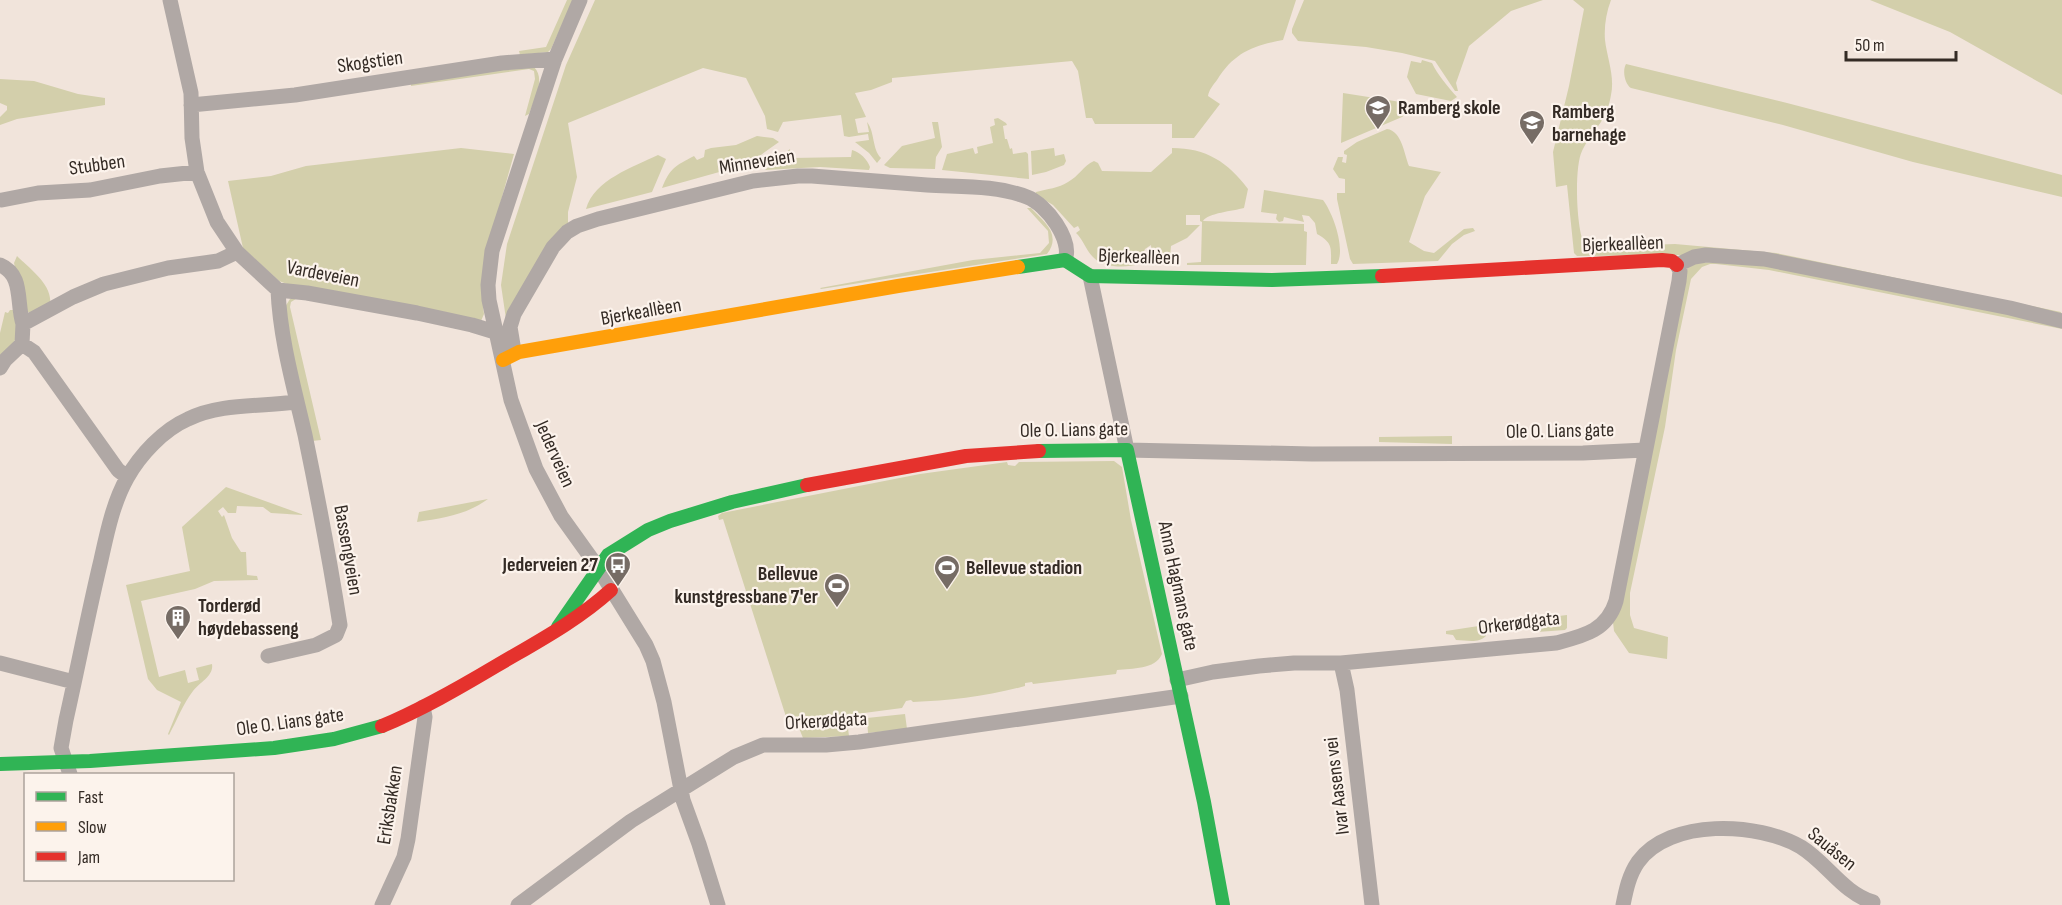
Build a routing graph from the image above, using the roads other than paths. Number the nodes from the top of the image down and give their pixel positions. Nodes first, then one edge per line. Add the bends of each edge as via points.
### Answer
1 (170, 0) edge
2 (580, 0) edge
3 (555, 59) junction
4 (191, 105) junction
5 (197, 172) junction
6 (2, 200) dead end
7 (237, 252) junction
8 (1065, 260) junction
9 (1677, 264) junction
10 (0, 265) edge
11 (1090, 276) junction
12 (278, 290) junction
13 (2062, 321) edge
14 (23, 324) junction
15 (495, 333) junction
16 (22, 344) junction
17 (503, 360) junction
18 (0, 368) edge
19 (296, 402) junction
20 (1128, 450) junction
21 (1645, 450) junction
22 (127, 477) junction
23 (599, 569) junction
24 (611, 590) junction
25 (558, 627) junction
26 (268, 656) dead end
27 (0, 663) edge
28 (1341, 663) junction
29 (1177, 680) junction
30 (74, 682) junction
31 (1181, 696) junction
32 (423, 707) junction
33 (0, 764) edge
34 (67, 768) edge
35 (682, 788) junction
36 (1873, 902) dead end
37 (382, 905) edge
38 (518, 905) edge
39 (718, 905) edge
40 (1223, 905) edge
41 (1372, 905) edge
42 (1623, 905) edge

1 - 4 street
2 - 3 street, Jederveien
3 - 4 street, Skogstien
3 - 15 street, Jederveien via 492,251 488,285
4 - 5 street
5 - 6 street, Stubben
5 - 7 street via 217,222
7 - 12 street, Vardeveien
7 - 14 street via 218,261 168,268 104,284
8 - 11 street, Bjerkeallèen
8 - 17 street, Bjerkeallèen via 519,352
8 - 17 street, Minneveien via 1067,248 1059,229 1029,198 982,188 812,176 753,181 598,219 567,232 544,261 514,314 510,327 513,345
9 - 11 street, Bjerkeallèen via 1662,260 1272,280
9 - 13 street via 1713,255 1764,259
9 - 21 street, Orkerødgata via 1679,281
10 - 14 street via 15,278
11 - 20 street, Anna Hagmans gate
12 - 15 street, Vardeveien via 417,313
12 - 19 street, Bassengveien
14 - 16 street
15 - 17 street, Jederveien
16 - 18 street
16 - 22 street via 34,352 80,419
17 - 23 street, Jederveien via 514,410 536,469 561,516
19 - 22 street via 226,409 189,418 150,448
19 - 26 street, Bassengveien via 320,508 339,625 336,636 316,645
20 - 21 street, Ole O. Lians gate via 1312,454
20 - 23 street, Ole O. Lians gate via 989,454 839,478 732,502 648,530 608,555
20 - 29 street, Anna Hagmans gate
21 - 28 street, Orkerødgata via 1616,601 1610,616 1597,629 1556,642
22 - 30 street via 107,536
23 - 24 street, Jederveien
23 - 25 street, Ole O. Lians gate
24 - 25 street, Ole O. Lians gate via 591,608
24 - 35 street, Jederveien via 653,661
25 - 32 street, Ole O. Lians gate
27 - 30 street
28 - 29 street, Orkerødgata via 1259,666
28 - 41 street, Ivar Aasens vei
29 - 31 street, Anna Hagmans gate
30 - 34 street via 61,748
31 - 35 street, Orkerødgata via 840,744 763,746 734,757
31 - 40 street, Anna Hagmans gate
32 - 34 street, Ole O. Lians gate via 383,726 314,743
32 - 37 street, Eriksbakken via 425,717 408,839
33 - 34 street, Ole O. Lians gate
35 - 38 street, Orkerødgata
35 - 39 street, Jederveien
36 - 42 street, Sauåsen via 1860,898 1811,854 1788,841 1761,832 1719,828 1681,835 1643,856 1633,871

